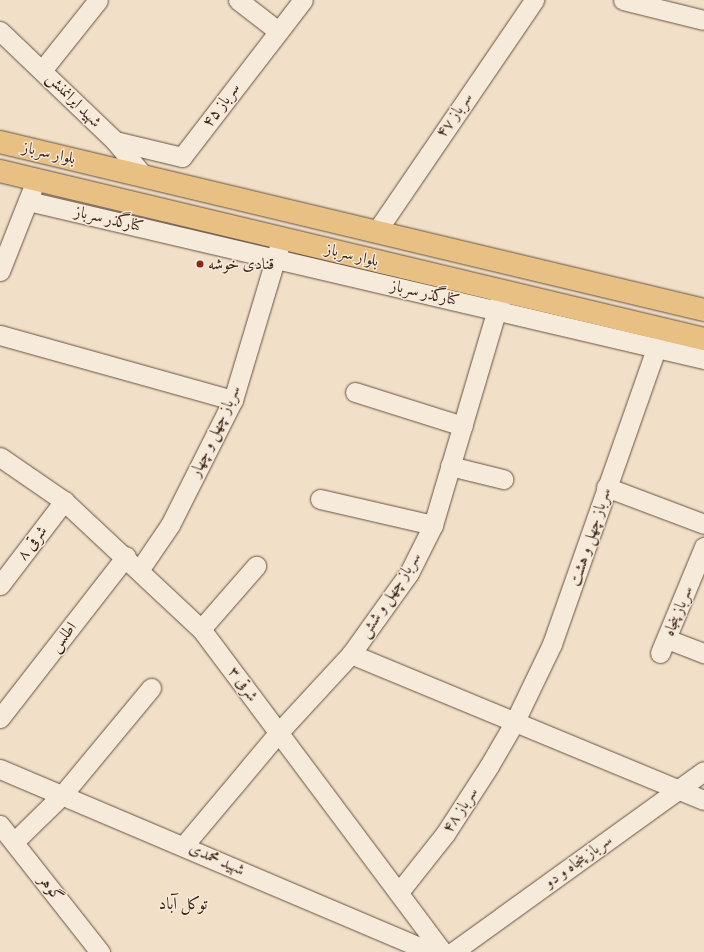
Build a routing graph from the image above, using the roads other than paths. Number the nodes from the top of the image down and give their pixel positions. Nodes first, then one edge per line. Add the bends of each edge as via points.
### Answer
1 (98, 0) edge
2 (238, 0) edge
3 (303, 0) edge
4 (534, 0) edge
5 (623, 0) edge
6 (704, 20) edge
7 (0, 31) edge
8 (278, 31) junction
9 (43, 69) junction
10 (115, 141) junction
11 (0, 142) edge
12 (0, 170) edge
13 (142, 174) junction
14 (37, 179) junction
15 (28, 201) junction
16 (376, 232) junction
17 (282, 238) junction
18 (276, 258) junction
19 (0, 271) edge
20 (499, 302) junction
21 (704, 310) edge
22 (0, 335) edge
23 (704, 339) edge
24 (658, 346) junction
25 (704, 359) edge
26 (355, 392) dead end
27 (233, 400) junction
28 (463, 426) junction
29 (0, 457) edge
30 (450, 466) junction
31 (503, 480) dead end
32 (606, 487) junction
33 (320, 499) dead end
34 (64, 501) junction
35 (704, 524) edge
36 (433, 525) junction
37 (704, 546) edge
38 (126, 556) junction
39 (256, 566) dead end
40 (140, 569) junction
41 (0, 585) edge
42 (201, 629) junction
43 (704, 653) edge
44 (351, 654) junction
45 (151, 688) dead end
46 (0, 718) edge
47 (514, 723) junction
48 (279, 732) junction
49 (0, 768) edge
50 (704, 771) edge
51 (678, 788) junction
52 (62, 794) junction
53 (704, 800) edge
54 (0, 825) edge
55 (15, 841) junction
56 (185, 844) junction
57 (399, 892) junction
58 (100, 952) edge
59 (432, 952) edge
60 (443, 952) edge
61 (453, 952) edge

1 - 9 street
2 - 8 street
3 - 8 street, سرباز ۴۵
4 - 16 street, سرباز ۴۷
5 - 6 street
7 - 9 street, شهید ایرانمنش
8 - 10 street, سرباز ۴۵ via 182,156
9 - 10 street, شهید ایرانمنش
10 - 13 street, شهید ایرانمنش
11 - 13 main road, بلوار سرباز
12 - 14 main road, بلوار سرباز
13 - 16 main road, بلوار سرباز
14 - 15 street
14 - 17 main road, بلوار سرباز
15 - 18 street, کنارگذر سرباز
15 - 19 street
16 - 21 main road, بلوار سرباز
17 - 18 street, سرباز چهل و چهار
17 - 20 main road, بلوار سرباز
18 - 20 street, کنارگذر سرباز
18 - 27 street, سرباز چهل و چهار
20 - 23 main road, بلوار سرباز
20 - 24 street, کنارگذر سرباز
20 - 28 street, سرباز چهل و شش
22 - 27 street
24 - 25 street, کنارگذر سرباز
24 - 32 street, سرباز چهل و هشت
26 - 28 street
27 - 40 street, سرباز چهل و چهار via 170,525
28 - 30 street, سرباز چهل و شش
29 - 34 street, شرقی ۳
30 - 31 street
30 - 36 street, سرباز چهل و شش
32 - 35 street
32 - 47 street, سرباز چهل و هشت via 569,601
33 - 36 street
34 - 38 street, شرقی ۳
34 - 41 street, ۸ شرقی
36 - 44 street, سرباز چهل و شش via 409,574
37 - 43 street, سرباز پنجاه via 663,646
38 - 40 street, شرقی ۳
38 - 46 street, اطلس
39 - 42 street
40 - 42 street, شرقی ۳
42 - 48 street, شرقی ۳
44 - 47 street
44 - 48 street, سرباز چهل و شش
45 - 52 street
47 - 51 street
47 - 57 street, سرباز ۴۸ via 445,834
48 - 56 street, سرباز چهل و شش
48 - 57 street, شرقی ۳
49 - 52 street, شهید محمدی
50 - 51 street, سرباز پنجاه و دو
51 - 53 street
51 - 61 street, سرباز پنجاه و دو
52 - 55 street
52 - 56 street, شهید محمدی
54 - 55 street, گوهر
55 - 58 street, گوهر
56 - 59 street, شهید محمدی
57 - 60 street, شرقی ۳

